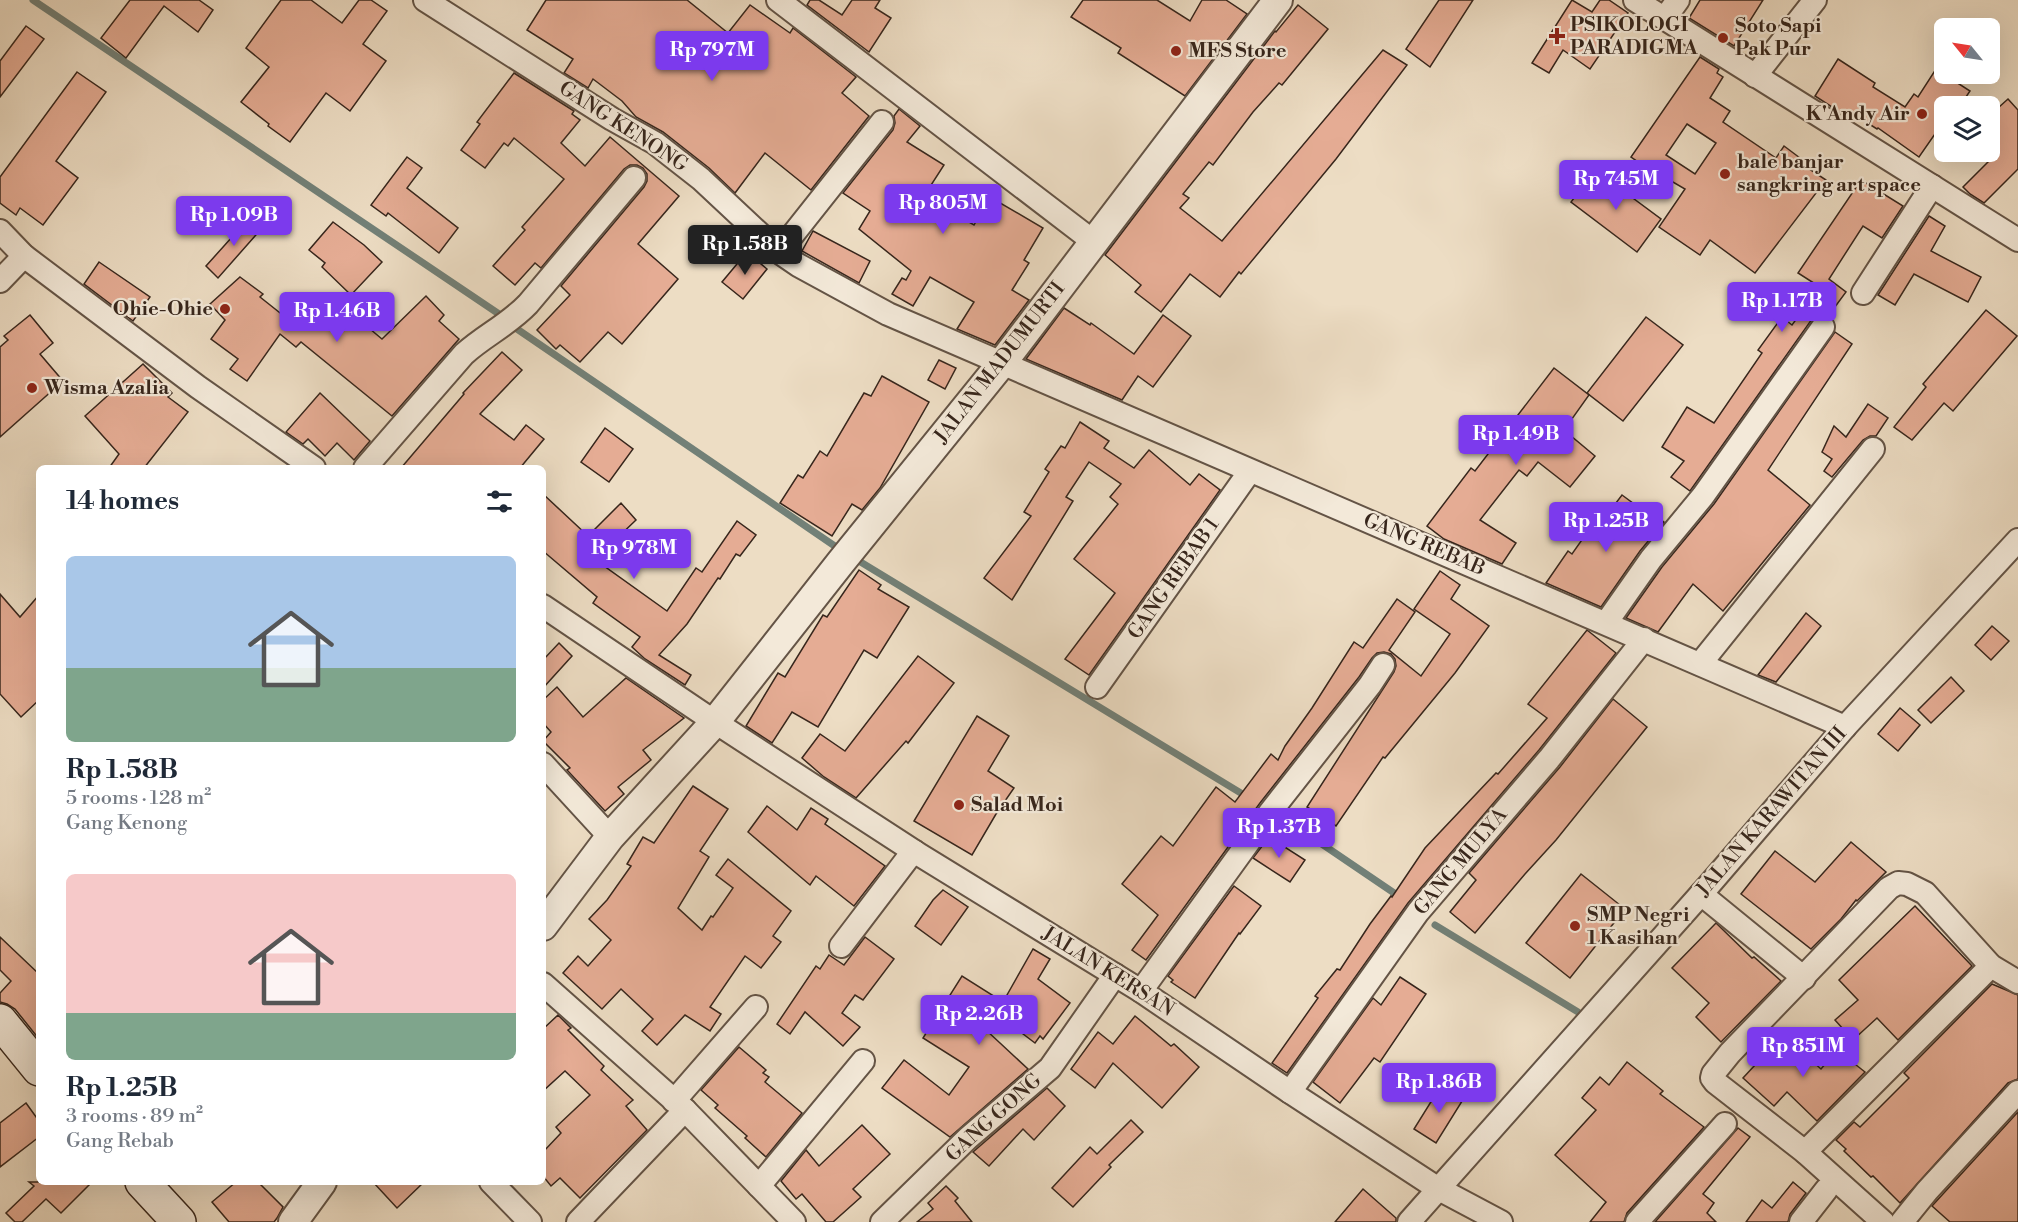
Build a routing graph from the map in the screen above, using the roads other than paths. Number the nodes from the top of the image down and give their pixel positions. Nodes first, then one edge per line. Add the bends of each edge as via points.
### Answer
1 (425, 0) edge
2 (778, 0) edge
3 (1278, 0) edge
4 (1635, 0) edge
5 (1678, 0) edge
6 (1815, 0) edge
7 (1665, 18) junction
8 (1755, 76) junction
9 (882, 122) dead end
10 (634, 178) dead end
11 (1932, 186) junction
12 (0, 231) edge
13 (2018, 240) edge
14 (1094, 242) junction
15 (779, 252) junction
16 (24, 256) junction
17 (0, 281) edge
18 (1863, 293) dead end
19 (1823, 327) dead end
20 (1002, 363) junction
21 (1873, 449) dead end
22 (310, 465) edge
23 (368, 465) edge
24 (1250, 471) junction
25 (2018, 540) edge
26 (546, 608) edge
27 (1606, 623) junction
28 (1644, 639) junction
29 (1700, 664) junction
30 (1383, 665) dead end
31 (1097, 687) dead end
32 (715, 722) junction
33 (1845, 727) junction
34 (546, 767) edge
35 (610, 837) junction
36 (915, 852) junction
37 (1705, 890) junction
38 (546, 922) edge
39 (842, 946) dead end
40 (1991, 966) junction
41 (1808, 974) junction
42 (1115, 975) junction
43 (2018, 982) edge
44 (546, 987) edge
45 (1142, 991) junction
46 (756, 1007) dead end
47 (0, 1021) edge
48 (863, 1061) dead end
49 (36, 1065) edge
50 (1290, 1092) junction
51 (2018, 1092) edge
52 (680, 1106) junction
53 (1725, 1124) dead end
54 (1805, 1152) junction
55 (145, 1185) edge
56 (320, 1185) edge
57 (494, 1185) edge
58 (759, 1185) junction
59 (1437, 1188) junction
60 (1826, 1190) dead end
61 (179, 1222) edge
62 (293, 1222) edge
63 (530, 1222) edge
64 (578, 1222) edge
65 (794, 1222) edge
66 (882, 1222) edge
67 (1409, 1222) edge
68 (1501, 1222) edge
69 (1637, 1222) edge
70 (1801, 1222) edge
71 (1883, 1222) edge
72 (1902, 1222) edge

1 - 15 street, GANG KENONG via 655,143 701,179
2 - 14 street
3 - 14 street, JALAN MADUMURTI
4 - 7 street
5 - 7 street
6 - 8 street
7 - 8 street
8 - 11 street
9 - 15 street
10 - 23 street via 528,304 514,319 464,354
11 - 13 street
11 - 18 street
12 - 16 street
14 - 20 street, JALAN MADUMURTI
15 - 20 street, GANG KENONG via 888,314
16 - 17 street
16 - 22 street
19 - 27 street
20 - 24 street, GANG REBAB
20 - 32 street, JALAN MADUMURTI
21 - 29 street
24 - 27 street, GANG REBAB
24 - 31 street, GANG REBAB 1
25 - 33 street, JALAN KARAWITAN III
26 - 32 street, JALAN KERSAN
27 - 28 street, GANG REBAB
28 - 29 street, GANG REBAB
28 - 50 street, GANG MULYA via 1557,750 1418,912
29 - 33 street, GANG REBAB
30 - 45 street via 1271,811
32 - 35 street, JALAN MADUMURTI
32 - 36 street, JALAN KERSAN
33 - 37 street, JALAN KARAWITAN III
34 - 35 street
35 - 38 street, JALAN MADUMURTI
36 - 39 street
36 - 42 street, JALAN KERSAN
37 - 41 street
37 - 59 street, JALAN KARAWITAN III
40 - 41 street via 1925,892 1898,883
40 - 43 street
40 - 54 street
41 - 54 street via 1730,1053 1712,1078
42 - 45 street, JALAN KERSAN
42 - 66 street, GANG GONG via 1050,1068 968,1138
44 - 52 street
45 - 50 street, JALAN KERSAN
46 - 52 street
47 - 49 main road
48 - 58 street
50 - 59 street, JALAN KERSAN
51 - 72 street
52 - 58 street
52 - 64 street
53 - 69 street
54 - 71 street
55 - 61 main road
56 - 62 street
57 - 63 street
58 - 65 street
59 - 67 street, JALAN KARAWITAN III
59 - 68 street, JALAN KERSAN
60 - 70 street

